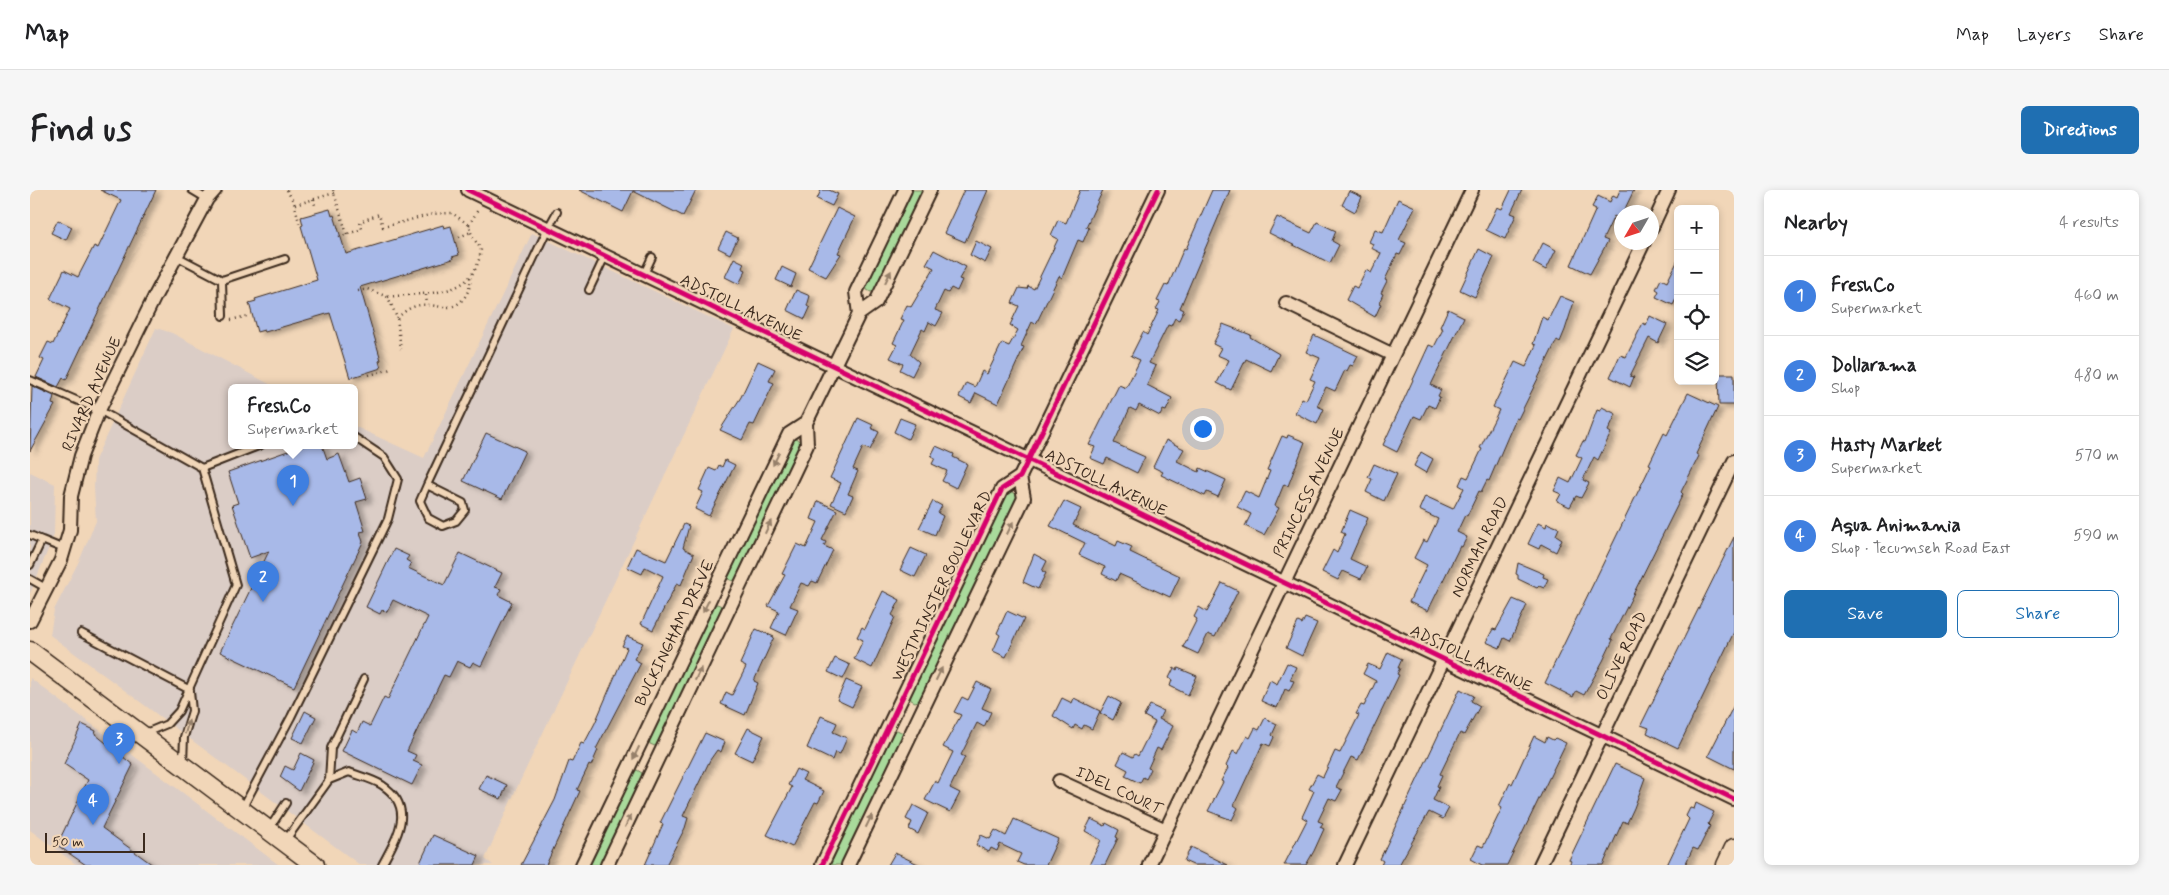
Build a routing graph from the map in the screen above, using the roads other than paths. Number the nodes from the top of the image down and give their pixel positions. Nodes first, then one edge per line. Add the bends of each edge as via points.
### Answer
1 (192, 190) edge
2 (468, 190) edge
3 (905, 190) edge
4 (930, 190) edge
5 (1158, 190) edge
6 (1472, 190) edge
7 (1669, 190) edge
8 (211, 194) edge
9 (557, 212) dead end
10 (1659, 212) edge
11 (548, 228) junction
12 (1640, 250) edge
13 (176, 256) junction
14 (605, 256) junction
15 (652, 257) dead end
16 (285, 259) dead end
17 (644, 274) junction
18 (222, 280) junction
19 (589, 290) dead end
20 (1286, 303) dead end
21 (859, 314) junction
22 (223, 316) dead end
23 (1393, 355) junction
24 (834, 366) junction
25 (30, 380) edge
26 (99, 410) junction
27 (806, 423) junction
28 (358, 440) edge
29 (251, 449) edge
30 (1028, 459) junction
31 (1734, 461) edge
32 (202, 468) junction
33 (1020, 477) junction
34 (427, 485) junction
35 (30, 535) edge
36 (42, 540) junction
37 (64, 550) junction
38 (30, 565) edge
39 (30, 579) edge
40 (1284, 582) junction
41 (46, 588) junction
42 (30, 621) edge
43 (81, 633) dead end
44 (30, 651) edge
45 (1444, 659) junction
46 (364, 679) dead end
47 (190, 690) junction
48 (141, 735) junction
49 (1602, 736) junction
50 (182, 765) junction
51 (329, 780) junction
52 (1059, 781) dead end
53 (1734, 799) edge
54 (286, 803) dead end
55 (242, 810) junction
56 (268, 830) junction
57 (1166, 830) junction
58 (284, 842) junction
59 (1734, 848) edge
60 (315, 865) edge
61 (382, 865) edge
62 (582, 865) edge
63 (607, 865) edge
64 (822, 865) edge
65 (848, 865) edge
66 (1149, 865) edge
67 (1345, 865) edge
68 (1540, 865) edge
69 (1726, 865) edge

1 - 8 lane
2 - 11 street, ADSTOLL AVENUE
3 - 21 street, BUCKINGHAM DRIVE via 856,292
21 -> 4 street, BUCKINGHAM DRIVE via 876,302
5 - 30 street, WESTMINSTER BOULEVARD
6 - 23 street, PRINCESS AVENUE
7 - 10 street
8 - 13 street, RIVARD AVENUE
9 - 11 lane
11 - 14 street, ADSTOLL AVENUE
11 - 34 lane
12 - 45 street, NORMAN ROAD
13 - 18 lane
13 - 26 street, RIVARD AVENUE
14 - 17 street, ADSTOLL AVENUE
14 - 19 lane
15 - 17 lane
16 - 18 lane
17 - 24 street, ADSTOLL AVENUE
18 - 22 lane
20 - 23 street
21 - 24 street, BUCKINGHAM DRIVE
23 - 40 street, PRINCESS AVENUE
24 - 27 street, BUCKINGHAM DRIVE
24 - 30 street, ADSTOLL AVENUE
25 - 26 lane
26 - 32 lane
26 - 37 street, RIVARD AVENUE via 81,456 71,496 70,530
27 -> 62 street, BUCKINGHAM DRIVE via 788,434
63 -> 27 street, BUCKINGHAM DRIVE via 807,445
28 - 55 lane via 384,457 398,479 388,519
29 - 32 lane
30 - 33 street, WESTMINSTER BOULEVARD
30 - 40 street, ADSTOLL AVENUE
31 - 49 street, OLIVE ROAD
32 - 47 lane via 236,585
33 - 64 street, WESTMINSTER BOULEVARD via 1002,489
65 -> 33 street, WESTMINSTER BOULEVARD via 1024,498
34 - 34 lane via 420,501 428,518 443,526 456,522 465,510 463,503
35 - 36 lane
36 - 37 lane
36 - 38 lane
37 - 41 street, RIVARD AVENUE
39 - 41 lane
40 - 45 street, ADSTOLL AVENUE
40 - 57 street, PRINCESS AVENUE
41 - 42 street, RIVARD AVENUE
43 - 47 lane
44 - 48 main road
45 - 49 street, ADSTOLL AVENUE
45 - 67 street, NORMAN ROAD
46 - 51 lane via 331,748
47 - 48 lane via 179,711 167,724
50 -> 47 lane via 184,737 192,711
48 - 50 main road
49 - 53 street, ADSTOLL AVENUE
49 - 68 street, OLIVE ROAD
50 - 55 main road
51 - 58 lane
51 - 61 lane via 349,772 382,786 399,803 402,816 398,834
52 - 57 street, IDEL COURT
54 - 56 lane
55 - 56 main road
56 - 58 main road
57 - 66 street, PRINCESS AVENUE
58 - 60 main road
59 - 69 main road

